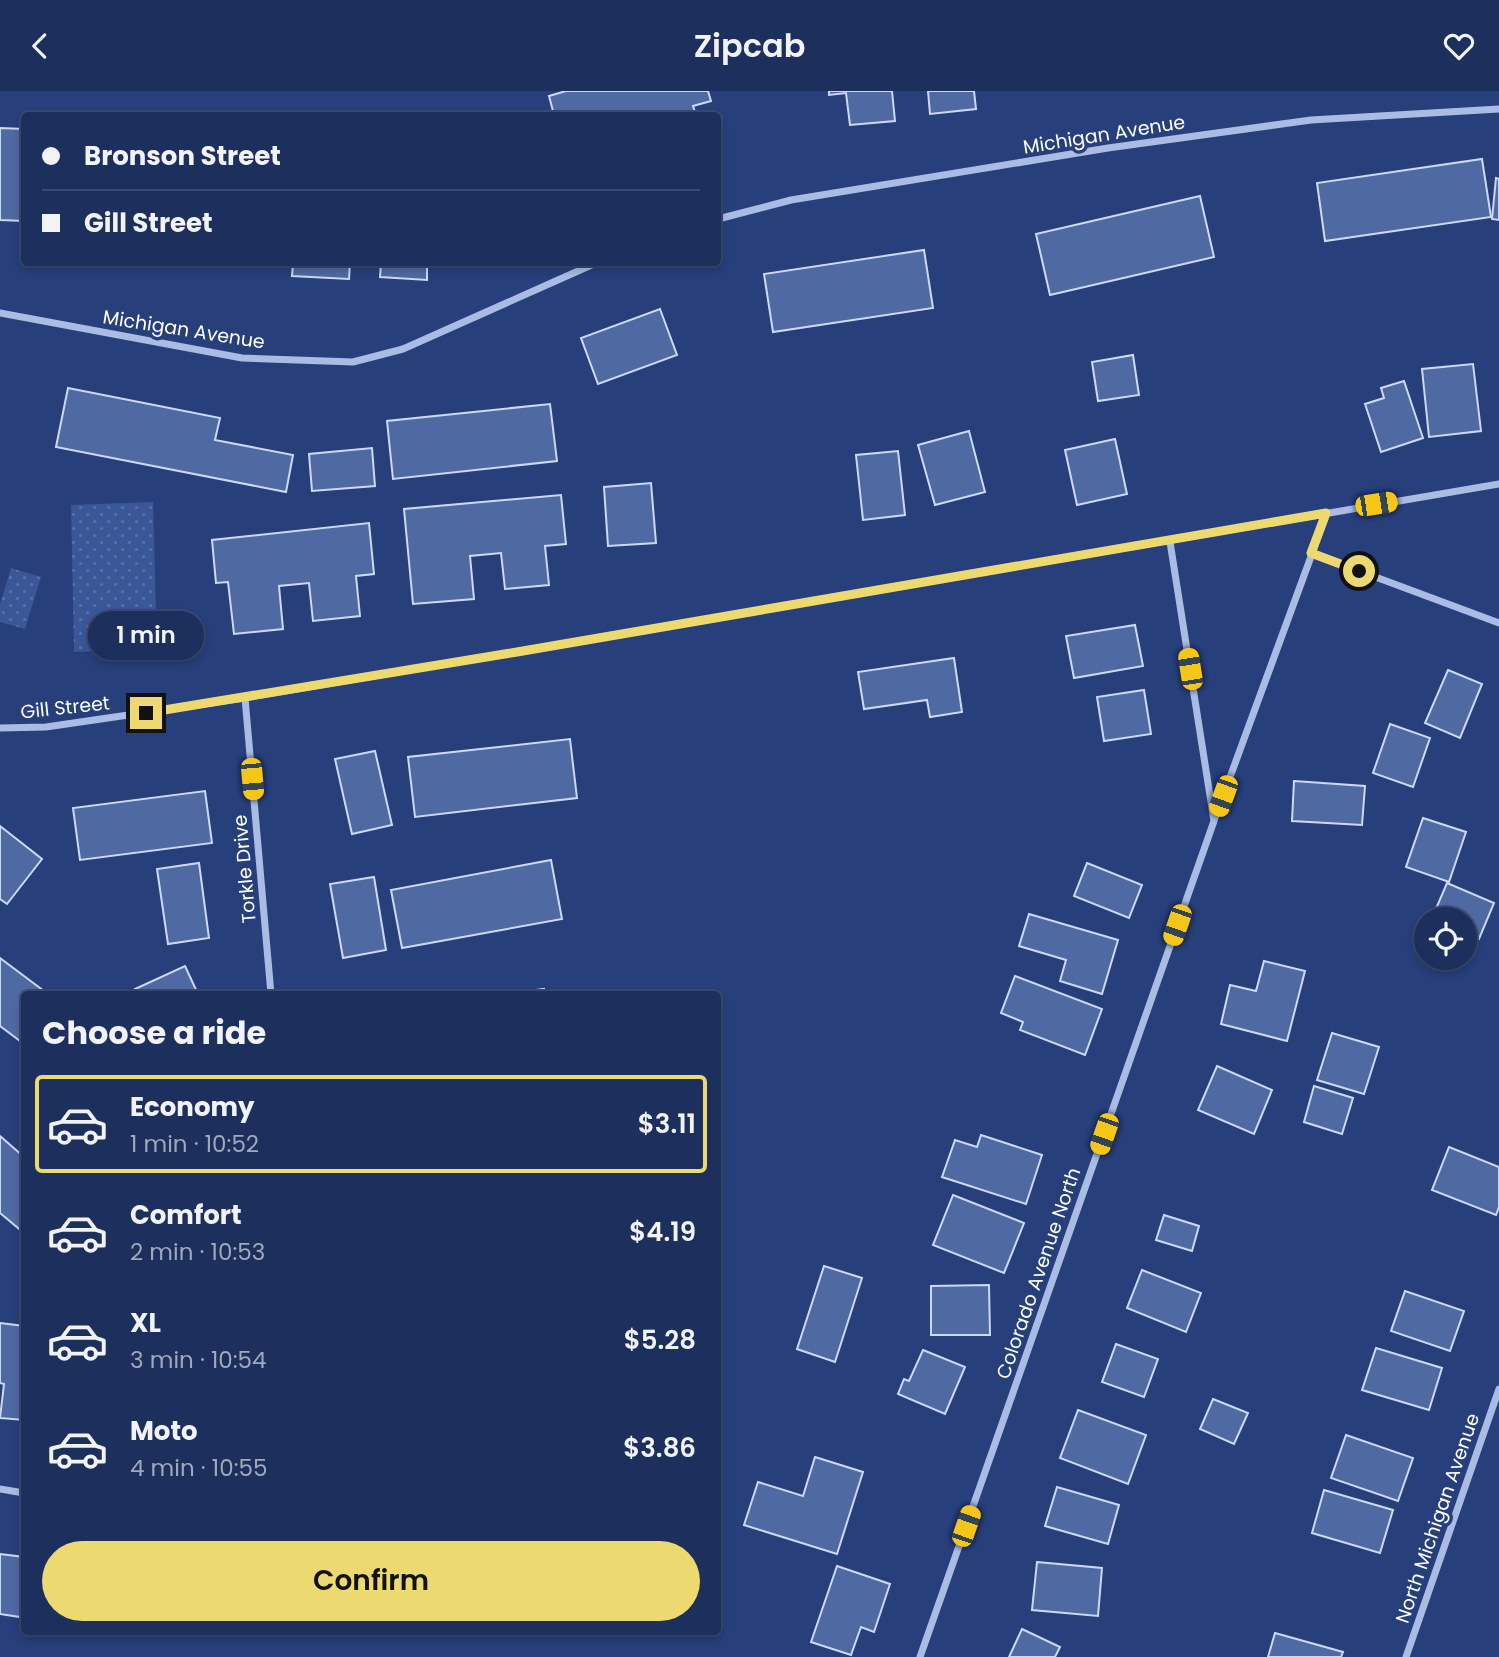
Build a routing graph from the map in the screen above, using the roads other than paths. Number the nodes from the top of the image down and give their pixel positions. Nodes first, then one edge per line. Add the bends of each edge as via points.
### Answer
1 (1499, 109) edge
2 (721, 218) edge
3 (589, 266) edge
4 (0, 313) edge
5 (1499, 484) edge
6 (1326, 513) junction
7 (1170, 542) junction
8 (1311, 553) junction
9 (1499, 623) edge
10 (245, 698) junction
11 (0, 728) edge
12 (1214, 821) junction
13 (271, 991) edge
14 (1499, 1389) edge
15 (0, 1489) edge
16 (21, 1492) edge
17 (920, 1657) edge
18 (1406, 1657) edge

1 - 2 street, Michigan Avenue via 1311,120 1122,146 791,200
3 - 4 street, Michigan Avenue via 403,349 353,362 243,358
5 - 6 street, Gill Street
6 - 7 street, Gill Street
6 - 8 street, Colorado Avenue North
7 - 10 street, Gill Street
7 - 12 street, Colorado Avenue North
8 - 9 street
8 - 12 street, Colorado Avenue North
10 - 11 street, Gill Street via 46,727
10 - 13 street, Torkle Drive
12 - 17 street, Colorado Avenue North
14 - 18 street, North Michigan Avenue
15 - 16 street

